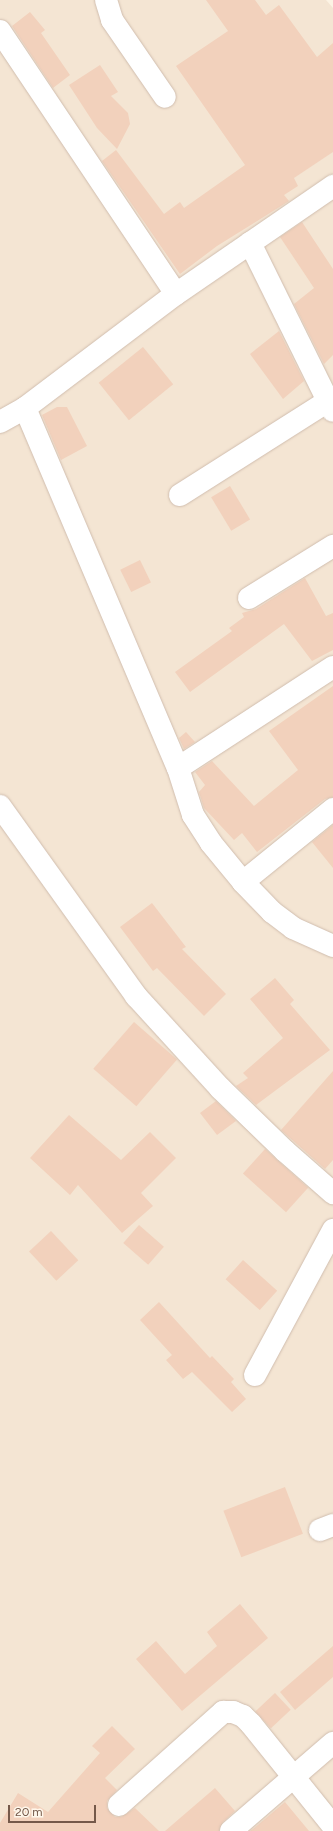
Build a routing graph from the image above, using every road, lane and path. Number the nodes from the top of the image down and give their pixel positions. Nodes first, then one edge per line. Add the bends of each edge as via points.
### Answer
1 (106, 0) edge
2 (0, 31) edge
3 (165, 97) dead end
4 (333, 186) edge
5 (250, 243) junction
6 (176, 294) junction
7 (331, 403) edge
8 (25, 408) junction
9 (0, 422) edge
10 (180, 495) dead end
11 (333, 546) edge
12 (249, 598) dead end
13 (333, 667) edge
14 (178, 768) junction
15 (0, 806) edge
16 (333, 809) edge
17 (242, 882) junction
18 (332, 943) edge
19 (333, 1193) edge
20 (333, 1230) edge
21 (255, 1375) dead end
22 (333, 1743) edge
23 (293, 1776) junction
24 (119, 1805) dead end
25 (333, 1826) edge
26 (231, 1831) edge

1 - 3 street via 112,20
2 - 6 street
4 - 5 street
5 - 6 street
5 - 7 street
6 - 8 street
7 - 10 street
8 - 9 street
8 - 14 street
11 - 12 street
13 - 14 street
14 - 17 street via 193,815
15 - 19 street via 141,1002 220,1088
16 - 17 street
17 - 18 street via 272,912 293,928
20 - 21 street
22 - 23 street
23 - 24 street via 252,1724 243,1716 223,1712
23 - 25 street
23 - 26 street

